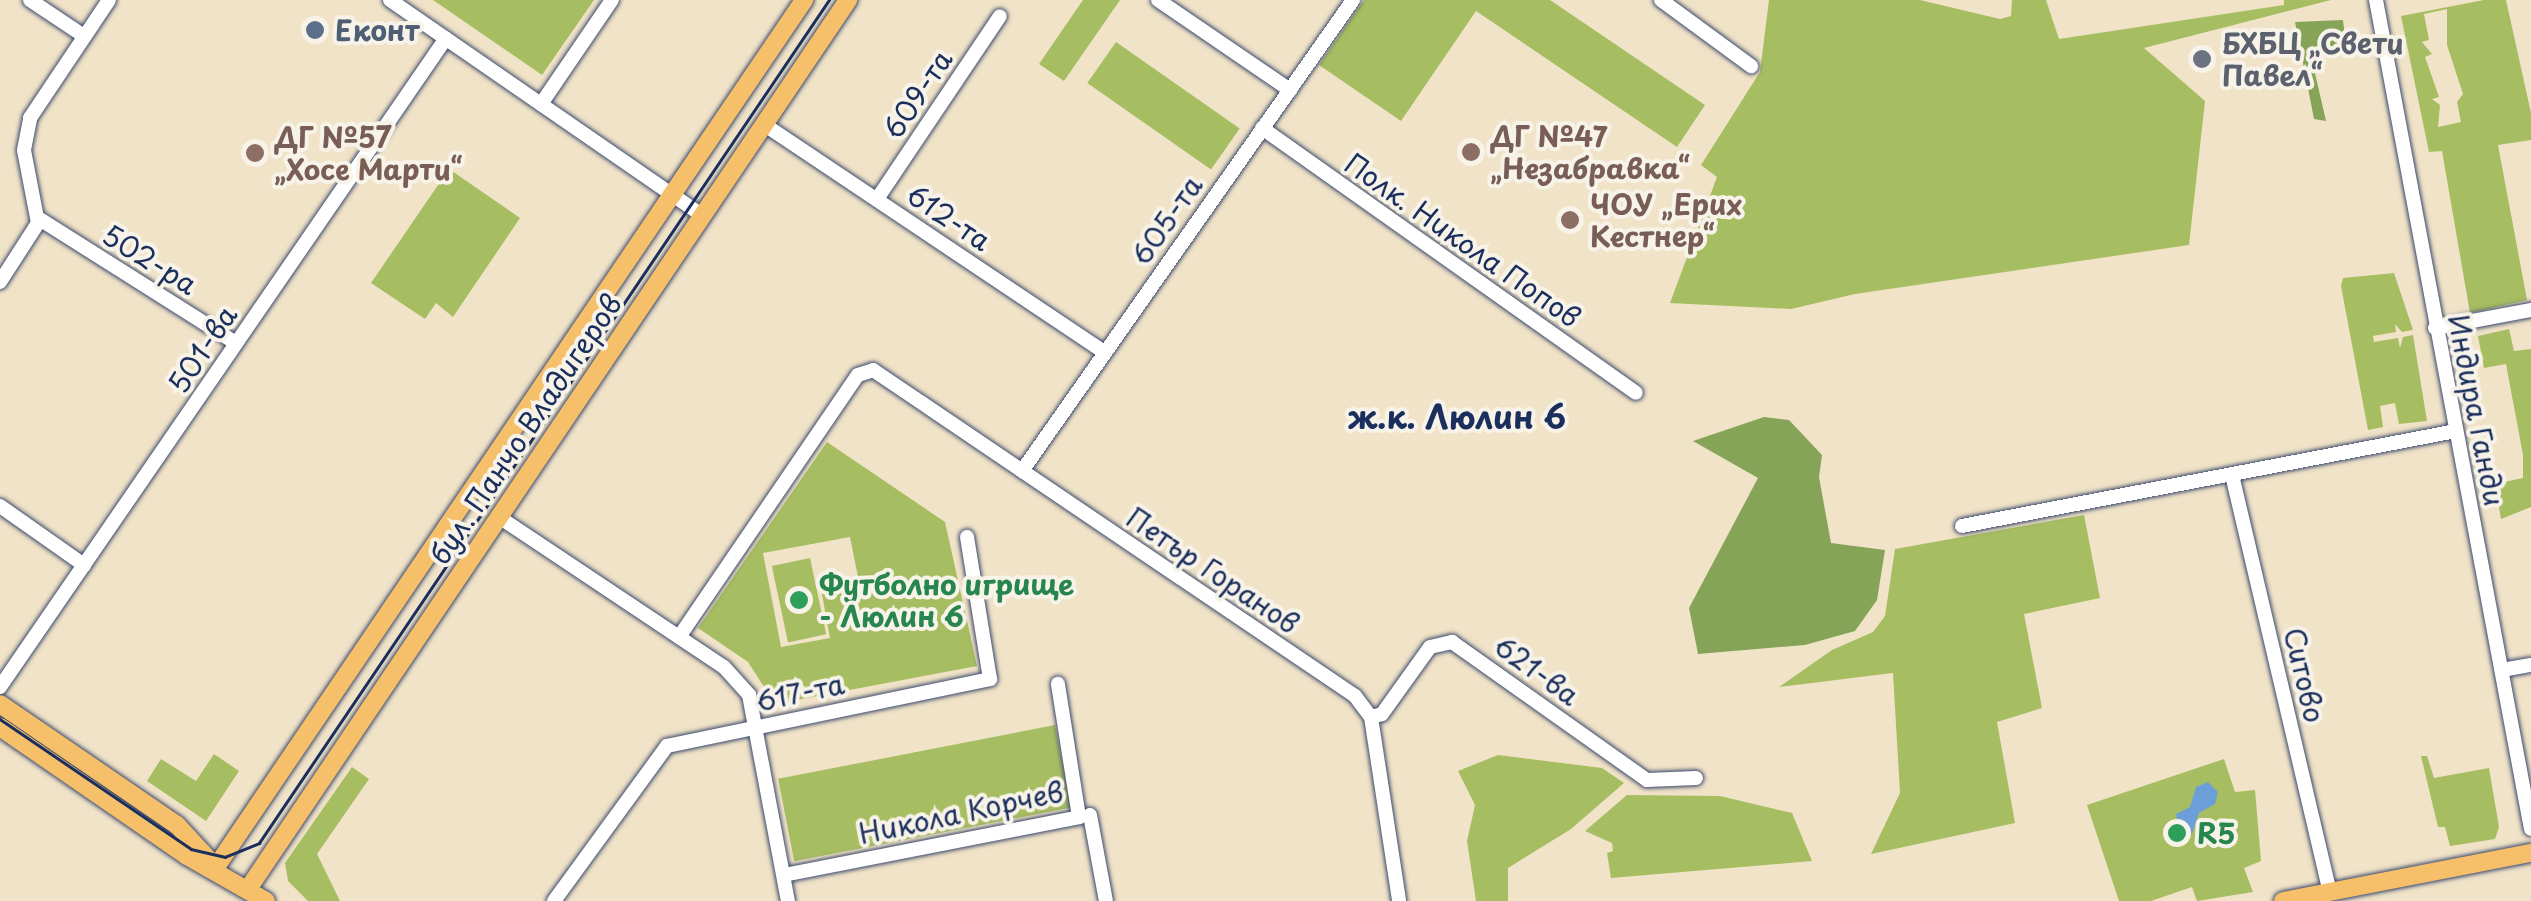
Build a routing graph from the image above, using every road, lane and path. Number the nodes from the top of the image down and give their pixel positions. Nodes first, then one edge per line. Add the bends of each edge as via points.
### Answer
1 (30, 0) edge
2 (108, 0) edge
3 (390, 0) edge
4 (612, 0) edge
5 (804, 0) edge
6 (848, 0) edge
7 (1158, 0) edge
8 (1354, 0) edge
9 (1660, 0) edge
10 (2377, 0) edge
11 (1000, 16) dead end
12 (84, 36) junction
13 (446, 38) junction
14 (1751, 66) dead end
15 (1290, 90) junction
16 (542, 104) junction
17 (765, 124) junction
18 (1262, 128) junction
19 (672, 194) junction
20 (877, 200) junction
21 (702, 214) junction
22 (38, 218) junction
23 (0, 282) edge
24 (2531, 310) edge
25 (2436, 328) junction
26 (236, 343) junction
27 (1104, 352) junction
28 (1636, 393) dead end
29 (2456, 431) junction
30 (1022, 471) junction
31 (2232, 475) junction
32 (0, 506) edge
33 (499, 517) junction
34 (1962, 526) dead end
35 (966, 538) dead end
36 (84, 565) junction
37 (679, 637) junction
38 (2531, 665) edge
39 (2502, 670) junction
40 (1058, 684) dead end
41 (0, 687) edge
42 (0, 704) edge
43 (1371, 717) junction
44 (760, 726) junction
45 (0, 727) edge
46 (1696, 778) dead end
47 (1090, 815) dead end
48 (2531, 829) edge
49 (2531, 853) edge
50 (216, 867) junction
51 (784, 875) junction
52 (2329, 887) junction
53 (248, 889) junction
54 (266, 901) edge
55 (554, 901) edge
56 (788, 901) edge
57 (1106, 901) edge
58 (1399, 901) edge
59 (2282, 901) edge

1 - 12 street
2 - 12 street
3 - 13 street
4 - 16 street
5 - 19 main road, бул. Панчо Владигеров
6 - 17 main road, бул. Панчо Владигеров
7 - 15 street
8 - 15 street, 605-та
9 - 14 street
10 - 25 street, Индира Ганди
11 - 20 street, 609-та
12 - 22 street via 30,118 24,150
13 - 16 street
13 - 26 street, 501-ва
15 - 18 street, 605-та
16 - 19 street
17 - 20 street, 612-та
17 - 21 main road, бул. Панчо Владигеров
18 - 27 street, 605-та
18 - 28 street, Полк. Никола Попов
19 - 21 street
19 - 50 main road, бул. Панчо Владигеров
20 - 27 street, 612-та
21 - 33 main road, бул. Панчо Владигеров
22 - 23 street
22 - 26 street, 502-ра
24 - 25 street
25 - 29 street, Индира Ганди
26 - 36 street, 501-ва
27 - 30 street, 605-та
29 - 31 street
29 - 39 street, Индира Ганди
30 - 37 street, Петър Горанов via 865,370
30 - 43 street, Петър Горанов via 1355,696
31 - 34 street
31 - 52 street, Ситово
32 - 36 street
33 - 37 street
33 - 53 main road, бул. Панчо Владигеров
35 - 44 street, 617-та via 990,679
36 - 41 street, 501-ва
37 - 44 street via 724,667 749,694
38 - 39 street
39 - 48 street, Индира Ганди
40 - 51 street, Никола Корчев via 1079,817
42 - 50 main road via 177,825
43 - 46 street, 621-ва via 1382,714 1430,647 1452,642 1646,780
43 - 58 street
44 - 51 street
44 - 55 street, 617-та via 667,746
45 - 50 main road via 187,856
47 - 57 street, Никола Корчев
49 - 52 main road
50 - 53 main road
51 - 56 street
52 - 59 main road
53 - 54 main road

